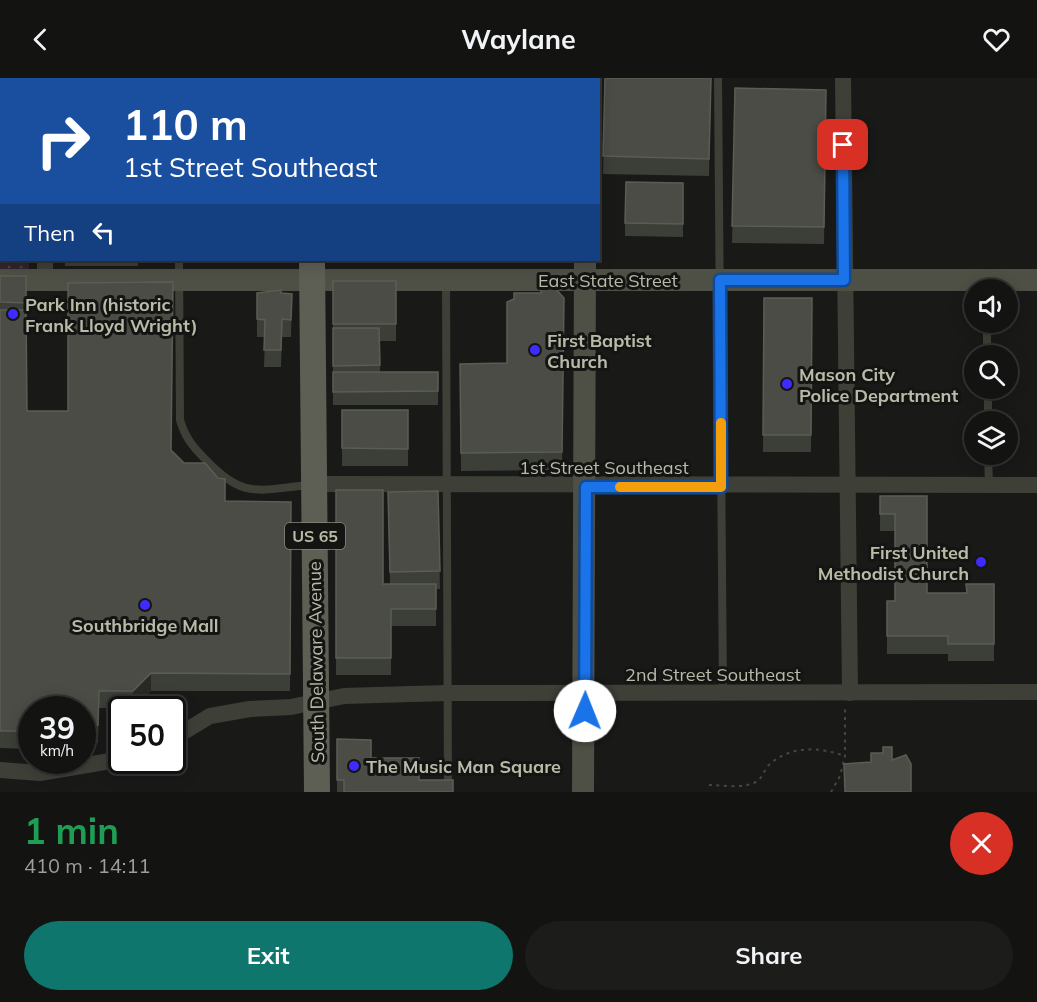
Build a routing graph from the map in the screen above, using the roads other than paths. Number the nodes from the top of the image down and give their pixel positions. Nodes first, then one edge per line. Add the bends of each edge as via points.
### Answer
1 (718, 78) edge
2 (843, 78) edge
3 (45, 270) edge
4 (179, 270) edge
5 (312, 270) edge
6 (585, 270) edge
7 (0, 280) edge
8 (446, 280) junction
9 (720, 280) junction
10 (844, 280) junction
11 (1037, 280) edge
12 (1018, 282) edge
13 (964, 284) edge
14 (988, 465) edge
15 (315, 484) junction
16 (988, 485) junction
17 (1037, 485) edge
18 (447, 486) junction
19 (847, 486) junction
20 (586, 487) junction
21 (721, 487) junction
22 (447, 693) junction
23 (585, 693) junction
24 (850, 693) junction
25 (1037, 693) edge
26 (723, 694) junction
27 (317, 702) junction
28 (186, 731) edge
29 (108, 761) edge
30 (0, 770) edge
31 (448, 790) edge
32 (317, 792) edge
33 (583, 792) edge

1 - 9 lane
2 - 10 street
3 - 4 main road, East State Street
3 - 7 main road, East State Street
4 - 5 main road, East State Street
4 - 15 lane via 180,420 185,438 223,479 235,486 248,490
5 - 8 main road, East State Street
5 - 15 main road, South Delaware Avenue / US 65
6 - 8 main road, East State Street
6 - 9 main road, East State Street
6 - 20 main road
8 - 18 lane
9 - 10 main road, East State Street
9 - 21 lane
10 - 13 main road, East State Street
10 - 19 street
11 - 12 main road, East State Street
14 - 16 lane
15 - 18 street, 1st Street Southeast
15 - 27 main road, South Delaware Avenue / US 65
16 - 17 street, 1st Street Southeast
16 - 19 street, 1st Street Southeast
18 - 20 street, 1st Street Southeast
18 - 22 lane
19 - 21 street, 1st Street Southeast
19 - 24 street
20 - 21 street, 1st Street Southeast
20 - 23 main road
21 - 26 lane
22 - 23 street, 2nd Street Southeast
22 - 27 street, 2nd Street Southeast via 344,696
22 - 31 lane
23 - 26 street, 2nd Street Southeast
23 - 33 main road
24 - 25 street, 2nd Street Southeast
24 - 26 street, 2nd Street Southeast
27 - 28 street, 2nd Street Southeast via 210,716
27 - 32 main road, South Delaware Avenue / US 65
29 - 30 street via 40,773

